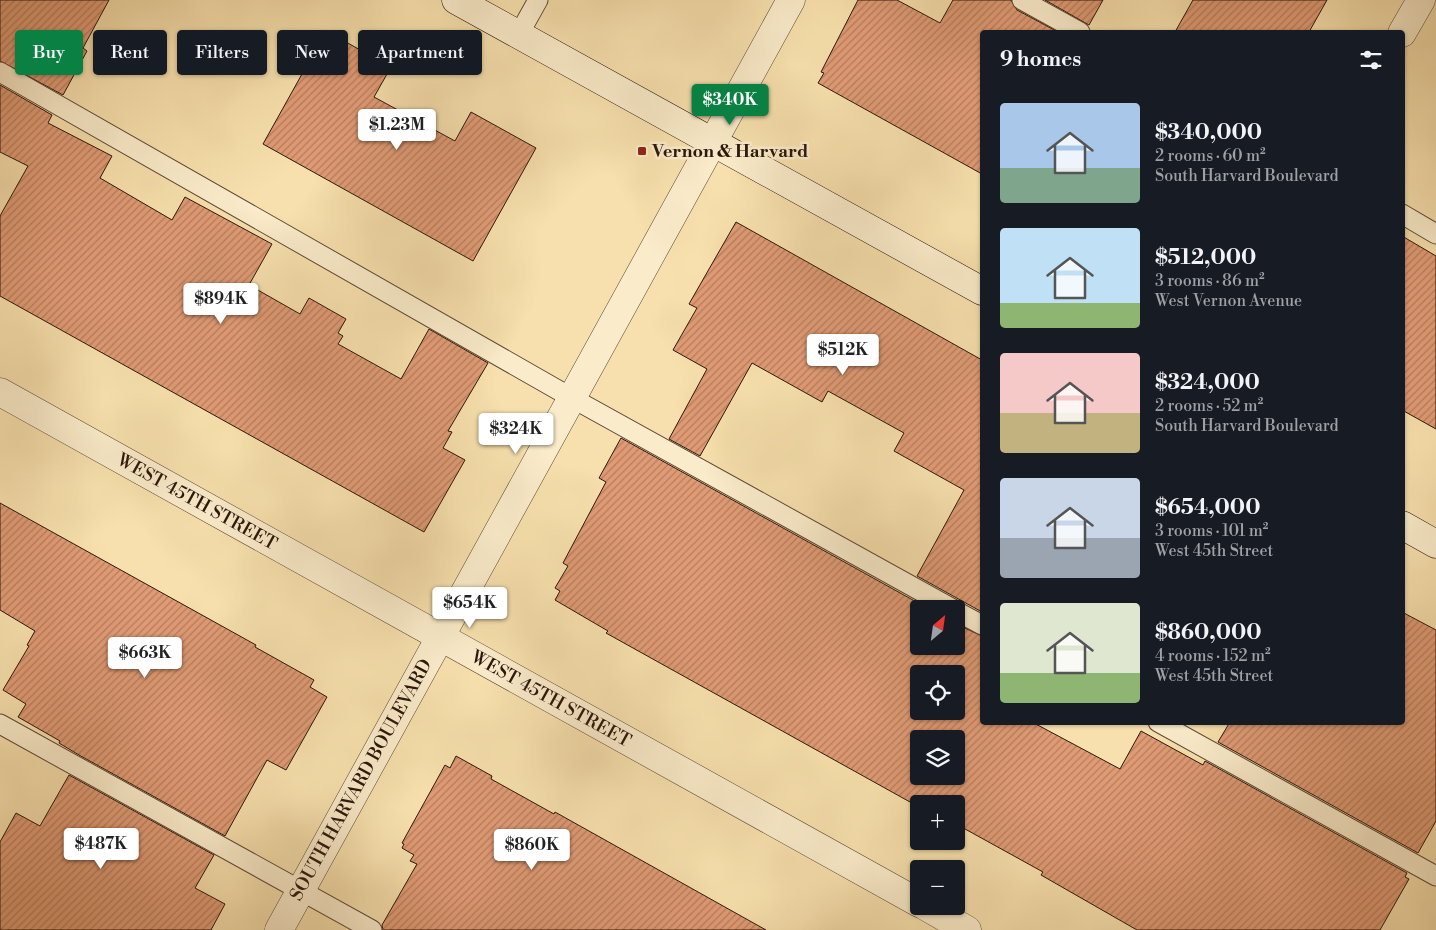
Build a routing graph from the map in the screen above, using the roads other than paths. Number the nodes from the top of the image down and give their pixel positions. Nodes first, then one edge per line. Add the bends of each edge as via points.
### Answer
1 (456, 0) edge
2 (538, 0) edge
3 (791, 0) edge
4 (1022, 0) edge
5 (1421, 0) edge
6 (1076, 30) edge
7 (1404, 30) edge
8 (518, 34) junction
9 (0, 72) edge
10 (714, 141) junction
11 (1405, 216) edge
12 (1436, 234) edge
13 (980, 290) edge
14 (0, 392) edge
15 (572, 398) junction
16 (1405, 527) edge
17 (1436, 544) edge
18 (937, 600) edge
19 (965, 616) edge
20 (980, 624) edge
21 (440, 637) junction
22 (0, 724) edge
23 (1163, 725) edge
24 (1436, 876) edge
25 (301, 890) junction
26 (910, 898) edge
27 (941, 915) edge
28 (279, 930) edge
29 (372, 930) edge
30 (968, 930) edge

1 - 8 street
2 - 8 lane
3 - 10 street, SOUTH HARVARD BOULEVARD
4 - 6 lane
5 - 7 street
8 - 10 street
9 - 15 lane
10 - 13 street
10 - 15 street, SOUTH HARVARD BOULEVARD
11 - 12 lane
14 - 21 street, WEST 45TH STREET
15 - 18 lane
15 - 21 street, SOUTH HARVARD BOULEVARD
16 - 17 street
19 - 20 lane
21 - 25 street, SOUTH HARVARD BOULEVARD
21 - 26 street, WEST 45TH STREET
22 - 25 lane
23 - 24 lane
25 - 28 street, SOUTH HARVARD BOULEVARD
25 - 29 lane
27 - 30 street

